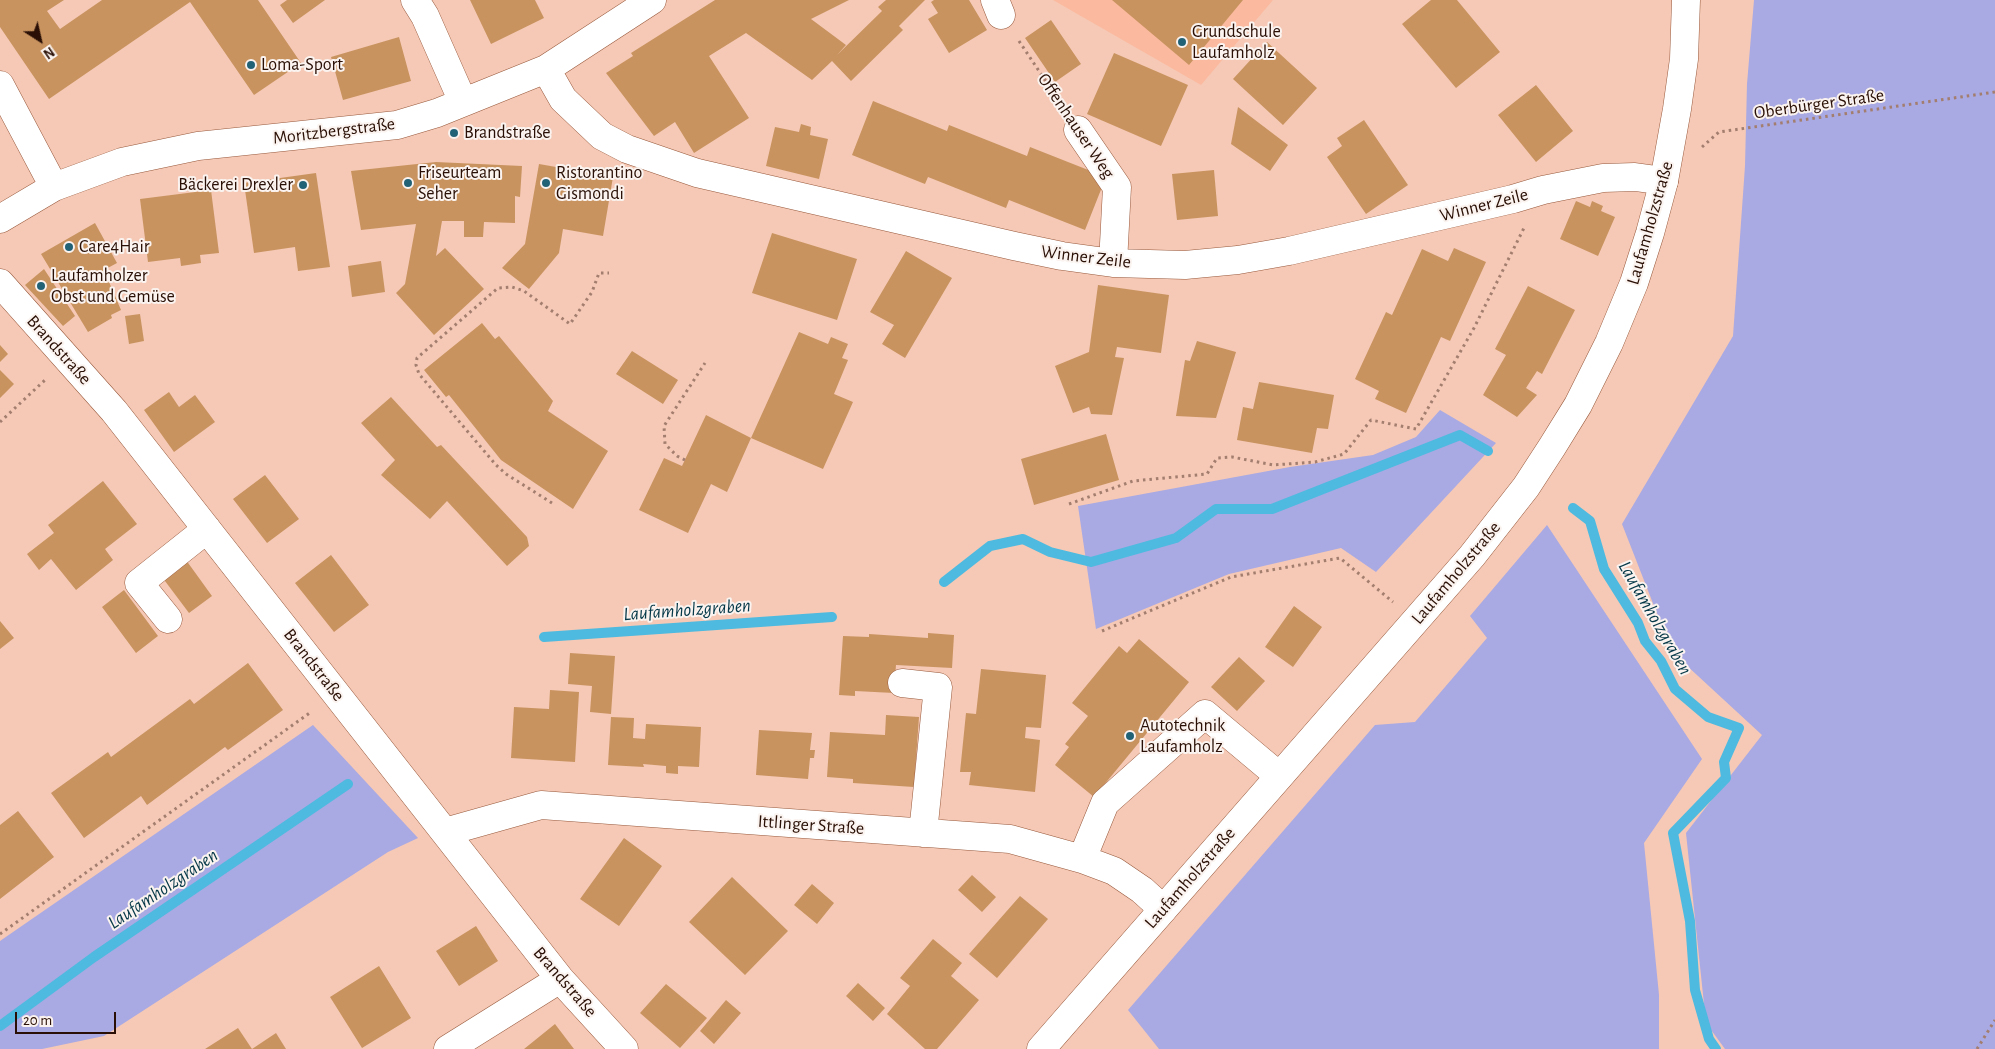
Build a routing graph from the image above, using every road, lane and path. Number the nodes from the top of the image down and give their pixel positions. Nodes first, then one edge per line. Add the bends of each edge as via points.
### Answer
1 (416, 0) edge
2 (652, 0) edge
3 (1686, 0) edge
4 (998, 8) edge
5 (546, 69) junction
6 (0, 86) edge
7 (1995, 92) edge
8 (463, 102) junction
9 (1078, 130) joint
10 (1664, 181) junction
11 (54, 187) junction
12 (1543, 190) junction
13 (0, 219) edge
14 (1113, 263) junction
15 (609, 273) dead end
16 (0, 283) edge
17 (705, 363) dead end
18 (34, 390) dead end
19 (0, 422) edge
20 (685, 460) dead end
21 (552, 503) dead end
22 (1069, 504) dead end
23 (207, 529) junction
24 (168, 619) dead end
25 (1416, 621) junction
26 (1102, 632) dead end
27 (902, 683) dead end
28 (336, 694) junction
29 (1279, 776) junction
30 (445, 832) junction
31 (923, 833) junction
32 (1082, 859) junction
33 (1163, 909) junction
34 (0, 934) edge
35 (560, 978) junction
36 (1995, 1020) edge
37 (448, 1049) edge
38 (624, 1049) edge
39 (1040, 1049) edge
40 (1977, 1049) edge

1 - 8 street
2 - 5 street, Moritzbergstraße
3 - 10 street, Laufamholzstraße via 1684,59
4 - 9 path, Offenhauser Weg
5 - 8 street, Moritzbergstraße
5 - 14 street, Winner Zeile via 563,99 602,136 627,149 689,170 1014,246
6 - 11 street
7 - 10 path, Oberbürger Straße via 1719,132
8 - 11 street, Moritzbergstraße via 397,125 198,146 122,162
9 - 14 street, Offenhauser Weg via 1117,187
10 - 12 street, Winner Zeile via 1635,177 1603,178
10 - 25 street, Laufamholzstraße via 1634,283 1609,344 1578,406 1521,493
11 - 13 street, Moritzbergstraße
12 - 14 street, Winner Zeile via 1288,251 1185,265
12 - 22 path via 1474,328 1416,429 1371,420 1344,454 1314,462 1273,466 1232,457 1217,458 1207,474 1133,481
15 - 21 path via 599,273 592,292 570,324 524,291 498,288 417,358 419,374 496,465
16 - 23 street, Brandstraße via 114,411
17 - 20 path via 664,426 665,444
18 - 19 path
23 - 24 street via 139,583
23 - 28 street, Brandstraße
25 - 26 path via 1340,558 1231,577
25 - 29 street, Laufamholzstraße
27 - 31 street via 938,687
28 - 30 street, Brandstraße
28 - 34 path
29 - 32 street via 1205,714 1105,803
29 - 33 street, Laufamholzstraße
30 - 31 street, Ittlinger Straße via 541,805
30 - 35 street, Brandstraße
31 - 32 street, Ittlinger Straße via 1010,840
32 - 33 street, Ittlinger Straße via 1129,880
33 - 39 street, Laufamholzstraße
35 - 37 street
35 - 38 street, Brandstraße
36 - 40 path

